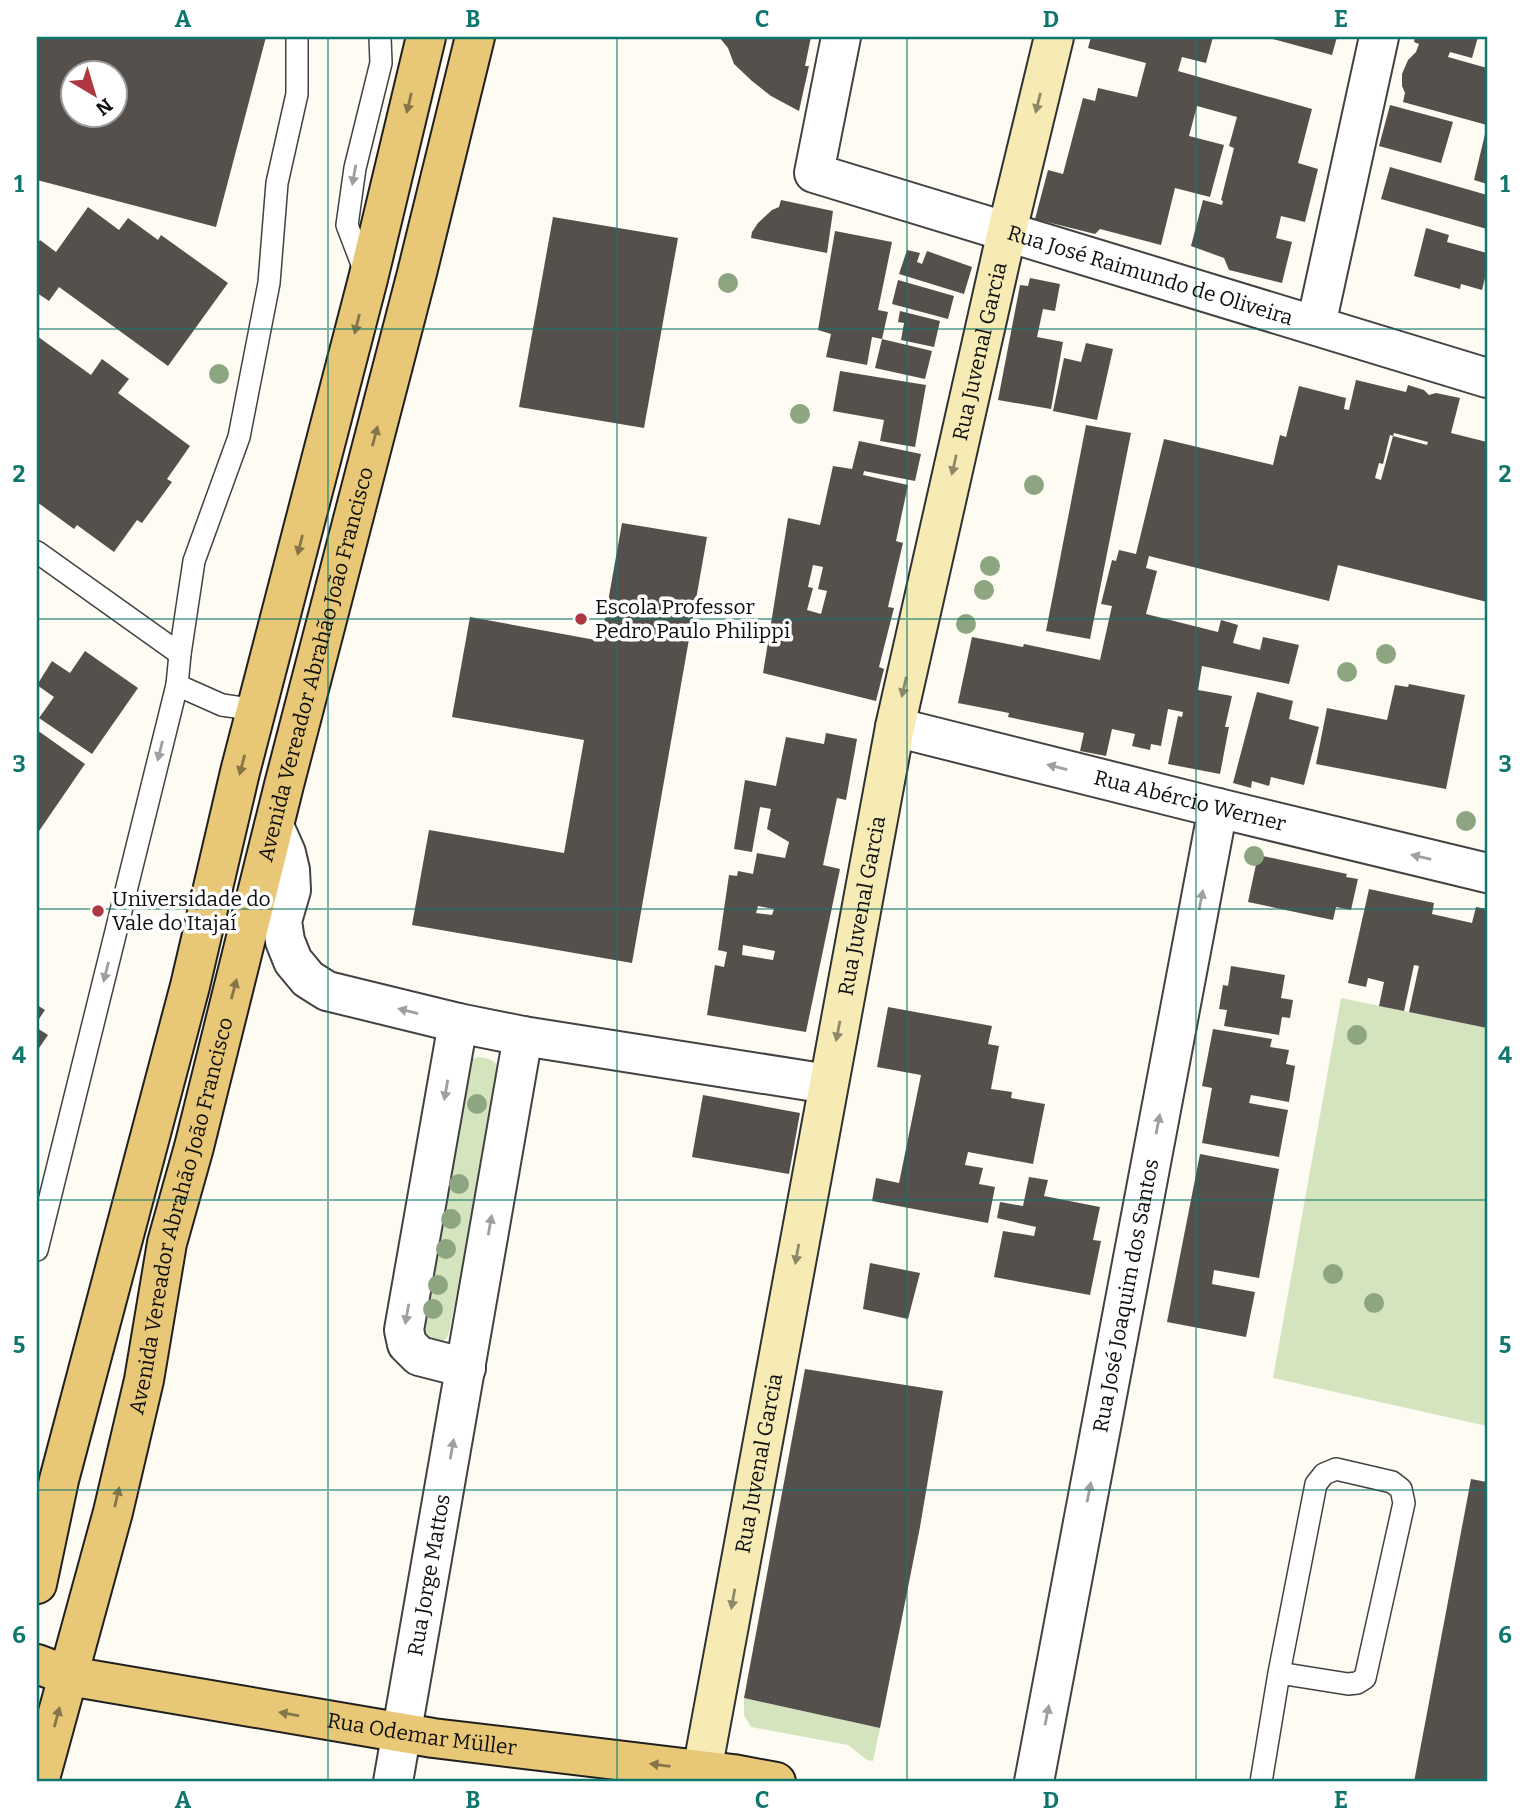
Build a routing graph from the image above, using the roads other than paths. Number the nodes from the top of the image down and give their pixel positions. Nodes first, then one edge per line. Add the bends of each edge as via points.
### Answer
1 (297, 37) edge
2 (380, 37) edge
3 (426, 37) edge
4 (475, 37) edge
5 (841, 37) edge
6 (1054, 37) edge
7 (1379, 37) edge
8 (1007, 231) junction
9 (368, 279) junction
10 (1316, 326) junction
11 (1487, 378) edge
12 (37, 552) edge
13 (180, 654) junction
14 (177, 685) junction
15 (257, 710) junction
16 (895, 727) junction
17 (1218, 808) junction
18 (275, 826) junction
19 (1487, 873) edge
20 (458, 1023) junction
21 (523, 1036) junction
22 (828, 1084) junction
23 (37, 1251) edge
24 (466, 1368) junction
25 (48, 1476) edge
26 (37, 1584) edge
27 (53, 1670) edge
28 (1279, 1673) junction
29 (402, 1734) junction
30 (701, 1776) edge
31 (39, 1782) edge
32 (393, 1782) edge
33 (776, 1782) edge
34 (1034, 1782) edge
35 (1261, 1782) edge

1 - 13 lane via 297,93 277,183 267,296 239,437 194,561
2 -> 9 lane via 381,63 355,167 347,225
3 -> 9 main road, Avenida Vereador Abrahão João Francisco
18 -> 4 main road, Avenida Vereador Abrahão João Francisco
5 - 8 street, Rua José Raimundo de Oliveira via 814,173
6 -> 8 main road, Rua Juvenal Garcia
7 - 10 street
8 - 10 street, Rua José Raimundo de Oliveira
8 -> 16 main road, Rua Juvenal Garcia
9 -> 15 main road, Avenida Vereador Abrahão João Francisco
10 - 11 street, Rua José Raimundo de Oliveira
12 - 13 lane
13 - 14 lane
14 - 15 lane via 222,705
14 -> 23 lane
15 -> 25 main road, Avenida Vereador Abrahão João Francisco via 190,986
17 -> 16 street, Rua Abércio Werner
16 -> 22 main road, Rua Juvenal Garcia
19 -> 17 street, Rua Abércio Werner
34 -> 17 street, Rua José Joaquim dos Santos
20 -> 18 street via 327,991 308,979 293,961 285,941 282,921 291,890 290,870
27 -> 18 main road, Avenida Vereador Abrahão João Francisco via 113,1512 144,1380 167,1243
20 - 21 street
20 -> 24 street via 404,1330 407,1344 419,1356
21 - 22 street
24 -> 21 street, Rua Jorge Mattos
22 -> 30 main road, Rua Juvenal Garcia
29 -> 24 street, Rua Jorge Mattos
25 - 26 main road, Avenida Vereador Abrahão João Francisco
29 -> 27 main road, Rua Odemar Müller
31 -> 27 main road, Avenida Vereador Abrahão João Francisco
28 - 28 lane via 1348,1684 1365,1678 1404,1503 1401,1489 1392,1482 1336,1469 1316,1484
28 - 35 lane
30 -> 29 main road, Rua Odemar Müller
29 - 32 street, Rua Jorge Mattos
30 - 33 main road, Rua Odemar Müller via 733,1774

